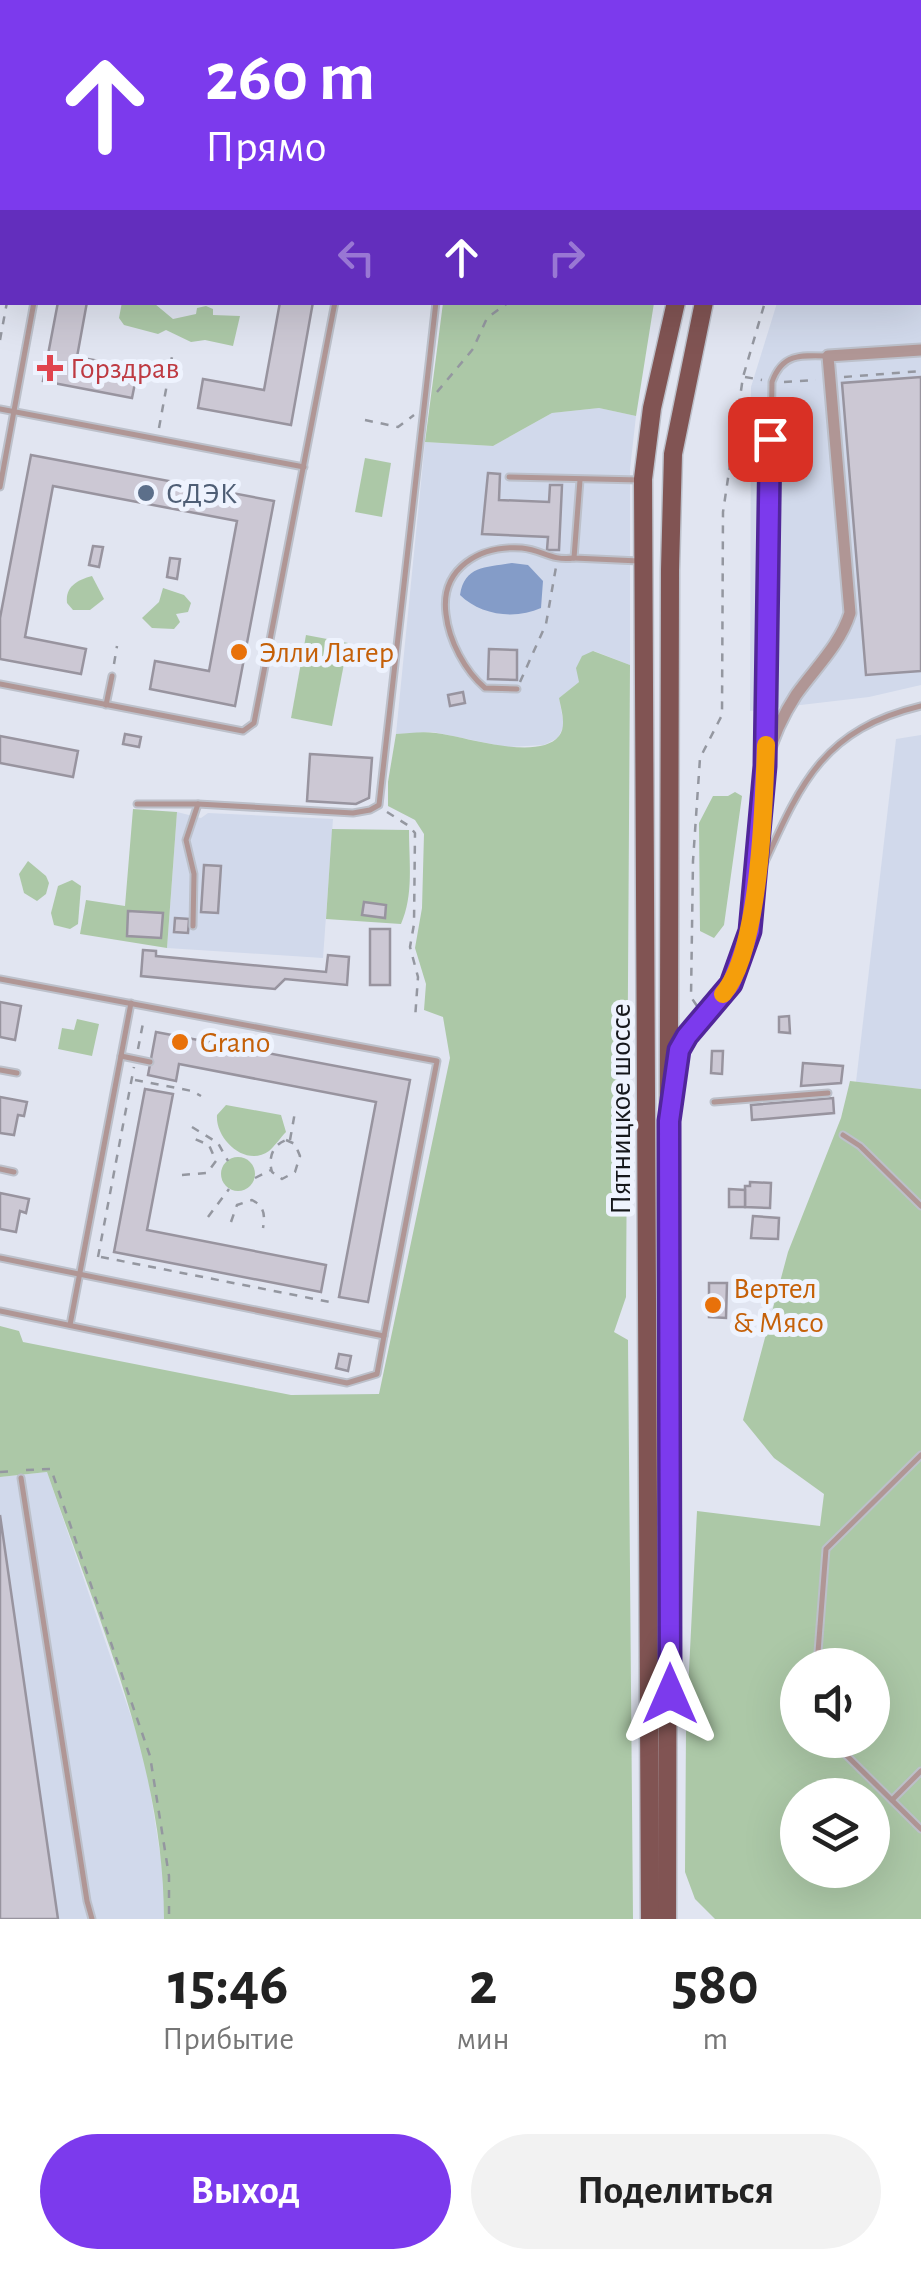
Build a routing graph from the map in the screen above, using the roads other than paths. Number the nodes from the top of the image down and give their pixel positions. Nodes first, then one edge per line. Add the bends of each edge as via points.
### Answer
1 (33, 305) edge
2 (334, 305) edge
3 (436, 305) edge
4 (675, 305) edge
5 (703, 305) edge
6 (921, 350) edge
7 (828, 356) junction
8 (0, 409) edge
9 (14, 412) junction
10 (304, 467) junction
11 (509, 477) dead end
12 (580, 480) junction
13 (643, 480) junction
14 (0, 488) edge
15 (574, 558) junction
16 (643, 561) junction
17 (112, 676) road end
18 (0, 684) edge
19 (516, 689) road end
20 (106, 705) junction
21 (921, 706) edge
22 (765, 766) junction
23 (137, 804) dead end
24 (198, 804) junction
25 (755, 883) junction
26 (193, 926) dead end
27 (0, 979) edge
28 (132, 1003) junction
29 (121, 1056) junction
30 (150, 1062) dead end
31 (0, 1070) edge
32 (17, 1073) dead end
33 (828, 1093) dead end
34 (714, 1102) dead end
35 (669, 1121) junction
36 (843, 1136) dead end
37 (0, 1169) edge
38 (14, 1172) dead end
39 (921, 1206) edge
40 (0, 1258) edge
41 (80, 1274) junction
42 (0, 1311) edge
43 (70, 1324) junction
44 (384, 1336) junction
45 (921, 1455) edge
46 (22, 1478) dead end
47 (818, 1648) edge
48 (849, 1758) edge
49 (921, 1771) edge
50 (892, 1800) junction
51 (921, 1829) edge
52 (92, 1919) edge
53 (650, 1919) edge
54 (668, 1919) edge

1 - 9 lane
2 - 10 lane
3 - 24 lane via 378,804 353,813
4 - 13 main road, Пятницкое шоссе
5 - 35 main road, Пятницкое шоссе via 673,454
6 - 7 street
7 - 22 street via 850,612 844,632 794,698
7 - 22 lane via 788,358 772,382
8 - 9 lane
9 - 10 lane
9 - 14 lane
10 - 20 lane via 254,724 243,732
11 - 12 lane
12 - 13 lane
12 - 15 lane
13 - 16 main road, Пятницкое шоссе
15 - 16 lane
15 - 19 lane via 557,560 525,548 495,550 451,575 445,612 460,656 485,688
16 - 53 main road, Пятницкое шоссе
17 - 20 lane
18 - 20 lane
21 - 25 lane via 893,712 828,752 809,773
22 - 25 street
23 - 24 lane
24 - 26 lane via 186,840 194,874
25 - 35 street via 741,964 679,1050
27 - 28 lane
28 - 29 lane
28 - 44 lane via 436,1060
29 - 30 lane
29 - 41 lane
31 - 32 lane
33 - 34 lane
35 - 54 main road, Пятницкое шоссе
36 - 39 lane
37 - 38 lane
40 - 41 lane
41 - 43 lane
41 - 44 lane
42 - 43 lane
43 - 44 lane via 348,1383 378,1374
45 - 47 lane via 826,1550
46 - 52 lane
48 - 50 lane
49 - 50 lane
50 - 51 lane

